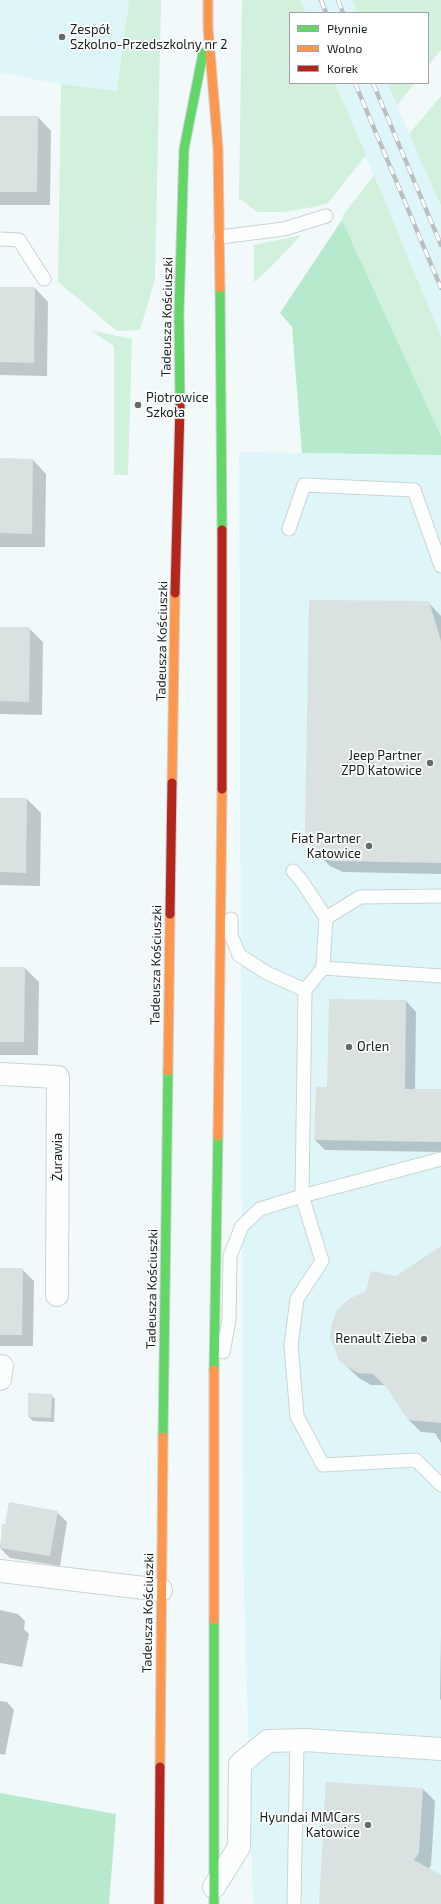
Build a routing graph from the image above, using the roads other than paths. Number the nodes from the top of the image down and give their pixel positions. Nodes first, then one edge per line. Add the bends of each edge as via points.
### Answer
1 (208, 0) edge
2 (208, 28) junction
3 (326, 216) dead end
4 (220, 237) junction
5 (0, 240) edge
6 (44, 279) dead end
7 (289, 529) dead end
8 (441, 566) edge
9 (222, 827) junction
10 (293, 871) dead end
11 (441, 896) edge
12 (326, 918) junction
13 (323, 968) junction
14 (441, 976) edge
15 (305, 990) junction
16 (0, 1074) edge
17 (441, 1159) edge
18 (302, 1196) junction
19 (57, 1295) dead end
20 (214, 1395) junction
21 (441, 1485) edge
22 (0, 1571) edge
23 (161, 1590) junction
24 (297, 1740) junction
25 (441, 1749) edge
26 (214, 1895) edge
27 (159, 1904) edge
28 (294, 1904) edge

1 - 2 main road, Tadeusza Kościuszki
2 - 4 main road, Tadeusza Kościuszki via 218,148
2 - 23 main road, Tadeusza Kościuszki via 184,149 179,312 180,410 174,650
3 - 4 lane via 284,229
4 - 9 main road, Tadeusza Kościuszki
5 - 6 lane via 19,240
7 - 8 lane via 304,485 414,490
9 - 15 lane via 232,894 231,935 239,955 267,973
9 - 20 main road, Tadeusza Kościuszki
10 - 12 lane
11 - 12 lane via 360,897
12 - 13 lane
13 - 14 lane
13 - 15 lane
15 - 18 lane
16 - 19 street, Żurawia via 58,1077
17 - 18 lane
18 - 20 lane via 260,1209 242,1226 230,1256 229,1320
18 - 21 lane via 322,1261 297,1300 291,1345 297,1416 324,1465 416,1460
20 - 26 main road, Tadeusza Kościuszki
22 - 23 street
23 - 27 main road, Tadeusza Kościuszki
24 - 25 street
24 - 26 street via 268,1741 240,1764 239,1846
24 - 28 lane

